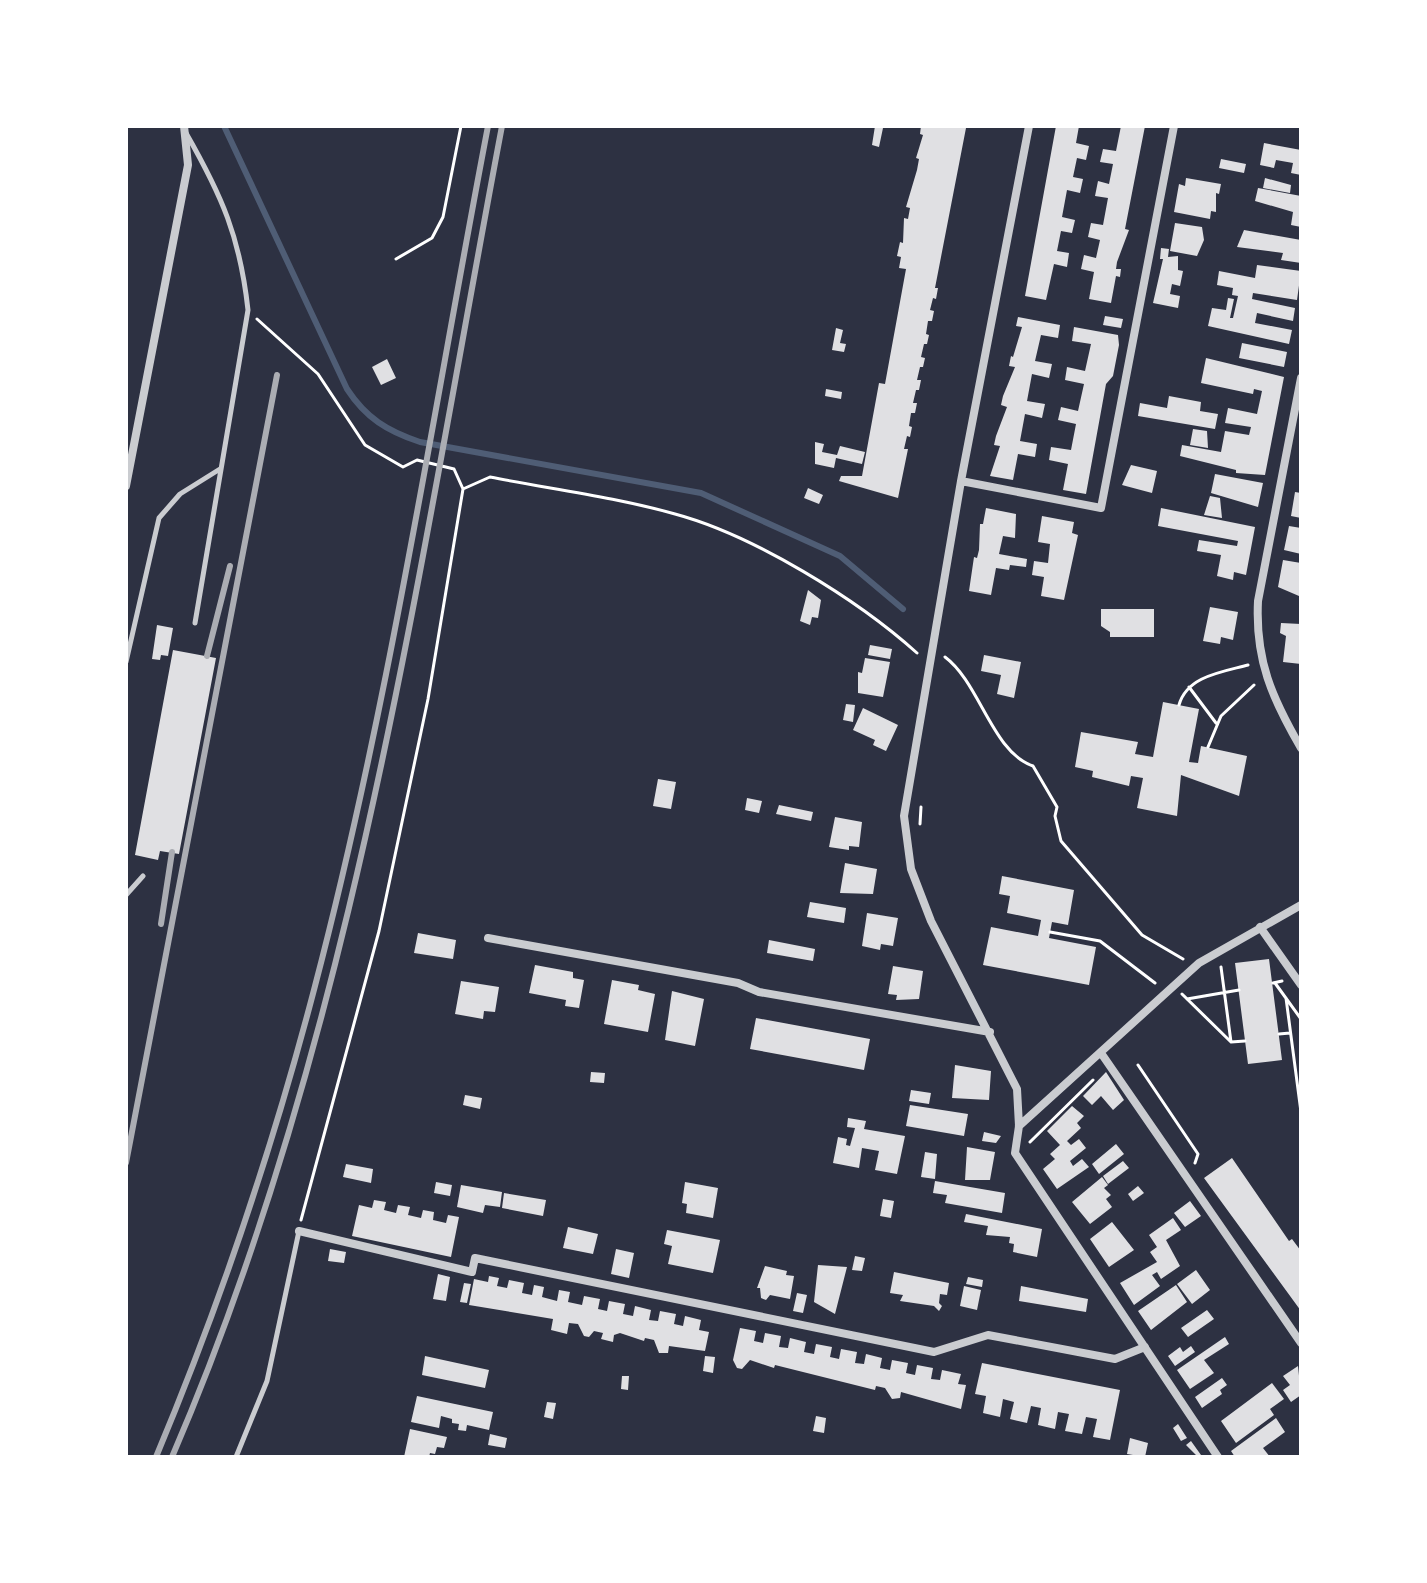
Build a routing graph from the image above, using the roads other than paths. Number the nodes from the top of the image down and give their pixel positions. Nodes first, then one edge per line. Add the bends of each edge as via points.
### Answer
1 (1029, 126) edge
2 (1174, 126) edge
3 (185, 129) edge
4 (1301, 378) edge
5 (220, 469) junction
6 (961, 481) junction
7 (126, 486) edge
8 (195, 623) dead end
9 (126, 662) edge
10 (1301, 748) edge
11 (143, 876) dead end
12 (126, 895) edge
13 (1301, 905) edge
14 (1260, 927) junction
15 (488, 938) dead end
16 (1301, 985) edge
17 (990, 1032) junction
18 (1101, 1053) junction
19 (1019, 1126) junction
20 (299, 1231) joint
21 (1301, 1343) edge
22 (1145, 1347) junction
23 (236, 1457) edge
24 (1218, 1457) edge

1 - 6 street
2 - 6 street via 1101,508
3 - 5 lane via 220,193 242,258 248,310
3 - 7 street via 188,165
4 - 10 street via 1256,635 1259,659
5 - 8 lane
5 - 9 lane via 180,494 159,518
6 - 17 street via 904,816 911,869 931,921
11 - 12 lane
13 - 14 street
14 - 16 street
14 - 18 street via 1199,963
15 - 17 street
17 - 19 street via 1017,1089
18 - 19 street
18 - 21 street
19 - 22 street via 1015,1153
20 - 22 street via 472,1272 475,1258 934,1352 988,1335 1115,1359
20 - 23 lane via 267,1381
22 - 24 street

